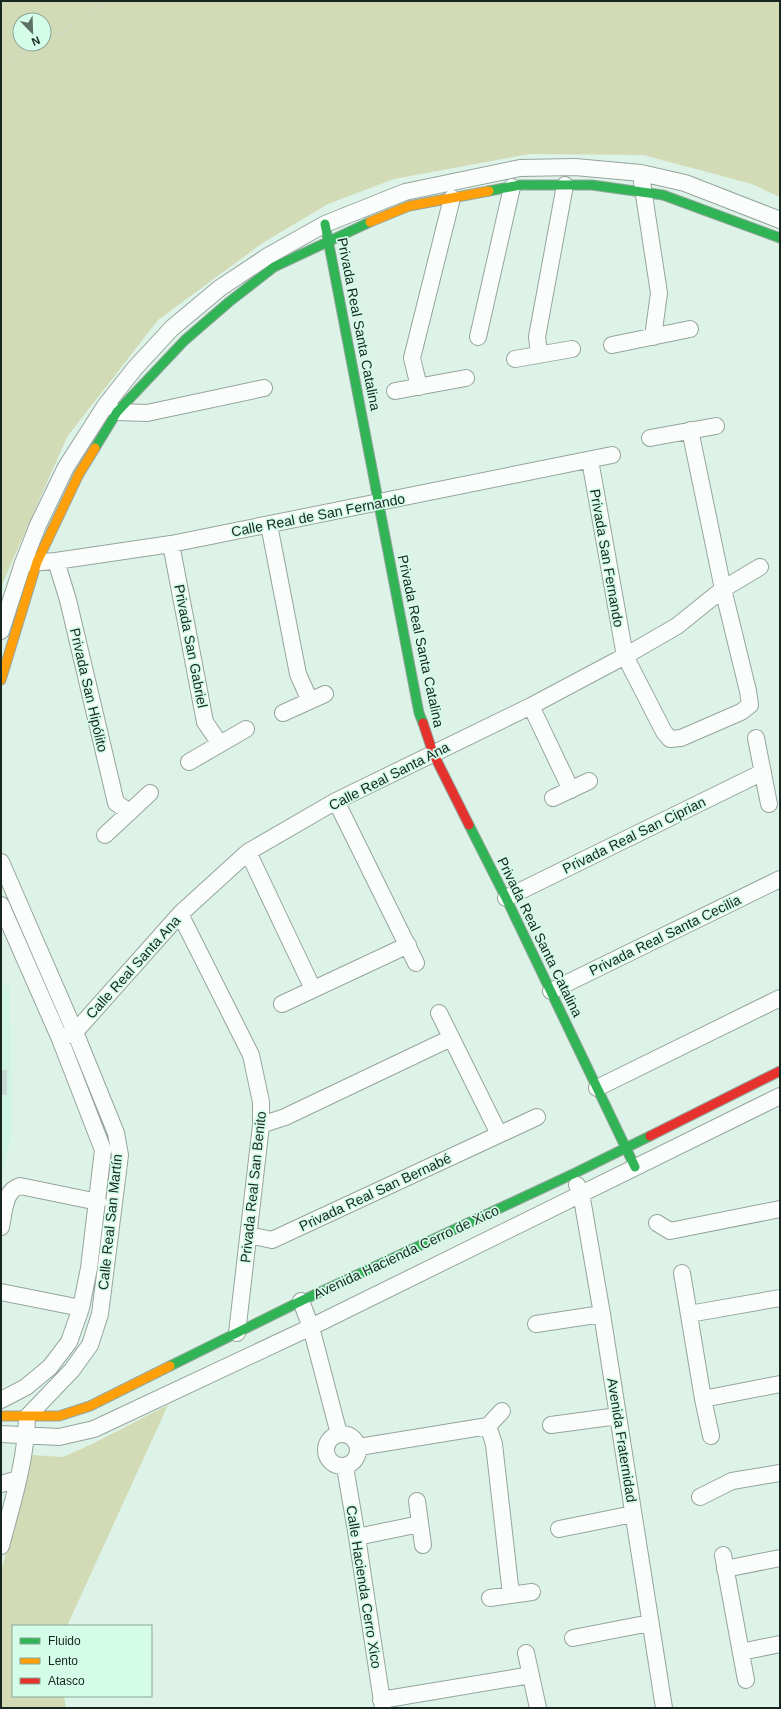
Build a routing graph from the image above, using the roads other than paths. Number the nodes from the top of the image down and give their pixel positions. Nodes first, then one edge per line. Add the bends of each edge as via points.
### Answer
1 (642, 172) junction
2 (565, 185) junction
3 (512, 187) junction
4 (643, 192) junction
5 (452, 198) junction
6 (780, 220) edge
7 (325, 224) junction
8 (780, 238) edge
9 (330, 241) junction
10 (690, 329) dead end
11 (478, 337) dead end
12 (653, 337) junction
13 (612, 345) dead end
14 (572, 349) dead end
15 (539, 354) junction
16 (515, 359) dead end
17 (466, 378) dead end
18 (419, 386) junction
19 (264, 388) dead end
20 (395, 391) dead end
21 (117, 412) junction
22 (716, 426) dead end
23 (690, 430) junction
24 (650, 438) dead end
25 (612, 455) dead end
26 (590, 460) junction
27 (379, 503) junction
28 (269, 525) junction
29 (171, 544) junction
30 (56, 561) junction
31 (30, 563) junction
32 (760, 567) dead end
33 (723, 588) junction
34 (1, 631) edge
35 (625, 656) junction
36 (1, 680) edge
37 (325, 694) dead end
38 (310, 701) junction
39 (531, 706) junction
40 (283, 714) dead end
41 (246, 729) dead end
42 (756, 738) dead end
43 (220, 744) junction
44 (433, 753) junction
45 (189, 762) dead end
46 (763, 772) junction
47 (589, 782) dead end
48 (571, 790) junction
49 (150, 792) dead end
50 (553, 798) dead end
51 (336, 801) junction
52 (769, 804) dead end
53 (130, 812) junction
54 (106, 835) dead end
55 (248, 852) junction
56 (1, 862) edge
57 (780, 879) edge
58 (506, 898) junction
59 (1, 905) edge
60 (180, 914) junction
61 (408, 945) junction
62 (416, 963) dead end
63 (313, 989) junction
64 (551, 991) junction
65 (780, 998) edge
66 (282, 1004) dead end
67 (439, 1013) dead end
68 (75, 1032) junction
69 (451, 1038) junction
70 (60, 1039) junction
71 (780, 1071) edge
72 (597, 1088) junction
73 (780, 1096) edge
74 (537, 1116) dead end
75 (261, 1125) junction
76 (499, 1134) junction
77 (625, 1147) junction
78 (635, 1167) junction
79 (573, 1174) junction
80 (581, 1193) junction
81 (98, 1202) junction
82 (780, 1209) edge
83 (656, 1223) dead end
84 (1, 1227) edge
85 (249, 1235) junction
86 (682, 1273) dead end
87 (1, 1292) edge
88 (780, 1298) edge
89 (301, 1301) junction
90 (81, 1308) junction
91 (602, 1314) junction
92 (689, 1314) junction
93 (536, 1324) dead end
94 (312, 1327) junction
95 (237, 1333) junction
96 (780, 1384) edge
97 (704, 1399) junction
98 (1, 1400) edge
99 (502, 1411) dead end
100 (1, 1416) edge
101 (618, 1416) junction
102 (27, 1417) junction
103 (488, 1426) junction
104 (551, 1426) dead end
105 (1, 1434) edge
106 (339, 1434) junction
107 (26, 1436) junction
108 (711, 1436) dead end
109 (359, 1448) junction
110 (345, 1467) junction
111 (780, 1473) edge
112 (18, 1479) junction
113 (1, 1484) edge
114 (700, 1497) dead end
115 (417, 1501) dead end
116 (634, 1514) junction
117 (420, 1524) junction
118 (559, 1529) dead end
119 (357, 1537) junction
120 (423, 1545) dead end
121 (1, 1546) edge
122 (780, 1558) edge
123 (532, 1592) dead end
124 (511, 1595) junction
125 (490, 1598) dead end
126 (650, 1623) junction
127 (573, 1638) dead end
128 (780, 1644) edge
129 (526, 1652) dead end
130 (741, 1652) junction
131 (531, 1675) junction
132 (746, 1680) dead end
133 (382, 1704) edge
134 (538, 1708) edge
135 (664, 1708) edge

1 - 4 street
1 - 6 street via 685,183
1 - 7 street via 575,167 520,168 405,192
2 - 3 street
2 - 4 street via 592,185
2 - 15 street via 537,337
3 - 5 street
3 - 11 street
4 - 8 street via 662,195
4 - 12 street via 659,293
5 - 9 street via 409,206 352,229
5 - 18 street via 412,358
7 - 9 street, Privada Real Santa Catalina
7 - 31 street via 268,256 220,288 172,328 136,368 105,406 66,467 38,525
9 - 21 street via 274,268 229,302 184,340
9 - 27 street, Privada Real Santa Catalina
10 - 12 street
12 - 13 street
14 - 15 street
15 - 16 street
17 - 18 street
18 - 20 street
19 - 21 street via 147,413
21 - 31 street
22 - 23 street
23 - 24 street
23 - 33 street
25 - 26 street, Calle Real de San Fernando
26 - 27 street, Calle Real de San Fernando
26 - 35 street, Privada San Fernando
27 - 28 street, Calle Real de San Fernando
27 - 44 street, Privada Real Santa Catalina via 419,713
28 - 29 street, Calle Real de San Fernando
28 - 38 street via 298,674
29 - 30 street, Calle Real de San Fernando
29 - 43 street, Privada San Gabriel via 206,722
30 - 31 street, Calle Real de San Fernando
30 - 53 street, Privada San Hipólito via 68,600 116,803
31 - 34 street
31 - 36 street
32 - 33 street, Calle Real Santa Ana
33 - 35 street, Calle Real Santa Ana via 676,626
33 - 35 street, Privada San Fernando via 748,691 750,705 741,712 681,738 670,739
35 - 39 street, Calle Real Santa Ana
37 - 38 street
38 - 40 street
39 - 44 street, Calle Real Santa Ana
39 - 48 street
41 - 43 street
42 - 46 street
43 - 45 street
44 - 51 street, Calle Real Santa Ana
44 - 58 street, Privada Real Santa Catalina
46 - 52 street
46 - 58 street, Privada Real San Ciprian
47 - 48 street
48 - 50 street
49 - 53 street
51 - 55 street, Calle Real Santa Ana
51 - 61 street
53 - 54 street
55 - 60 street, Calle Real Santa Ana
55 - 63 street
56 - 68 street, Calle Real San Martín
57 - 64 street, Privada Real Santa Cecilia
58 - 64 street, Privada Real Santa Catalina
59 - 70 street, Calle Real San Martín
60 - 68 street, Calle Real Santa Ana
60 - 75 street, Privada Real San Benito via 251,1055 261,1102
61 - 62 street
61 - 63 street
63 - 66 street
64 - 72 street, Privada Real Santa Catalina
65 - 72 street
67 - 69 street
68 - 70 street, Calle Real Santa Ana
68 - 102 street, Calle Real San Martín via 116,1133 120,1155 100,1314 90,1345 72,1370
69 - 75 street via 285,1117
69 - 76 street
70 - 81 street, Calle Real San Martín via 103,1150
71 - 77 street, Avenida Hacienda Cerro de Xico
72 - 77 street, Privada Real Santa Catalina
73 - 78 street, Avenida Hacienda Cerro de Xico
74 - 76 street, Privada Real San Bernabé
75 - 85 street, Privada Real San Benito
76 - 85 street, Privada Real San Bernabé via 272,1240
77 - 78 street, Privada Real Santa Catalina
77 - 79 street, Avenida Hacienda Cerro de Xico
78 - 80 street, Avenida Hacienda Cerro de Xico
79 - 80 street, Avenida Fraternidad
79 - 89 street, Avenida Hacienda Cerro de Xico
80 - 91 street, Avenida Fraternidad
80 - 94 street, Avenida Hacienda Cerro de Xico
81 - 84 street via 20,1186 9,1194
81 - 90 street, Calle Real San Martín
82 - 83 street via 670,1232
85 - 95 street, Privada Real San Benito
86 - 92 street
87 - 90 street
88 - 92 street
89 - 94 street
89 - 95 street, Avenida Hacienda Cerro de Xico
90 - 98 street, Calle Real San Martín via 69,1342 50,1367 26,1387
91 - 93 street
91 - 101 street, Avenida Fraternidad
92 - 97 street
94 - 106 street
94 - 107 street, Avenida Hacienda Cerro de Xico via 94,1429 59,1437
95 - 102 street, Avenida Hacienda Cerro de Xico via 90,1406 58,1416
96 - 97 street
97 - 108 street
99 - 103 street
100 - 102 street, Avenida Hacienda Cerro de Xico
101 - 104 street
101 - 116 street, Avenida Fraternidad
102 - 107 street
103 - 109 street
103 - 124 street via 494,1444
105 - 107 street, Avenida Hacienda Cerro de Xico
106 - 109 street via 352,1437
106 - 110 street via 328,1441 326,1453 332,1464
107 - 112 street
109 - 110 street via 356,1460
110 - 119 street, Calle Hacienda Cerro Xico
111 - 114 street via 732,1481
112 - 113 street
112 - 121 street
115 - 117 street
116 - 118 street
116 - 126 street, Avenida Fraternidad
117 - 119 street
117 - 120 street
119 - 133 street, Calle Hacienda Cerro Xico
122 - 130 street via 724,1562
123 - 124 street
124 - 125 street
126 - 127 street
126 - 135 street, Avenida Fraternidad
128 - 130 street
129 - 131 street
130 - 132 street
131 - 133 street
131 - 134 street

